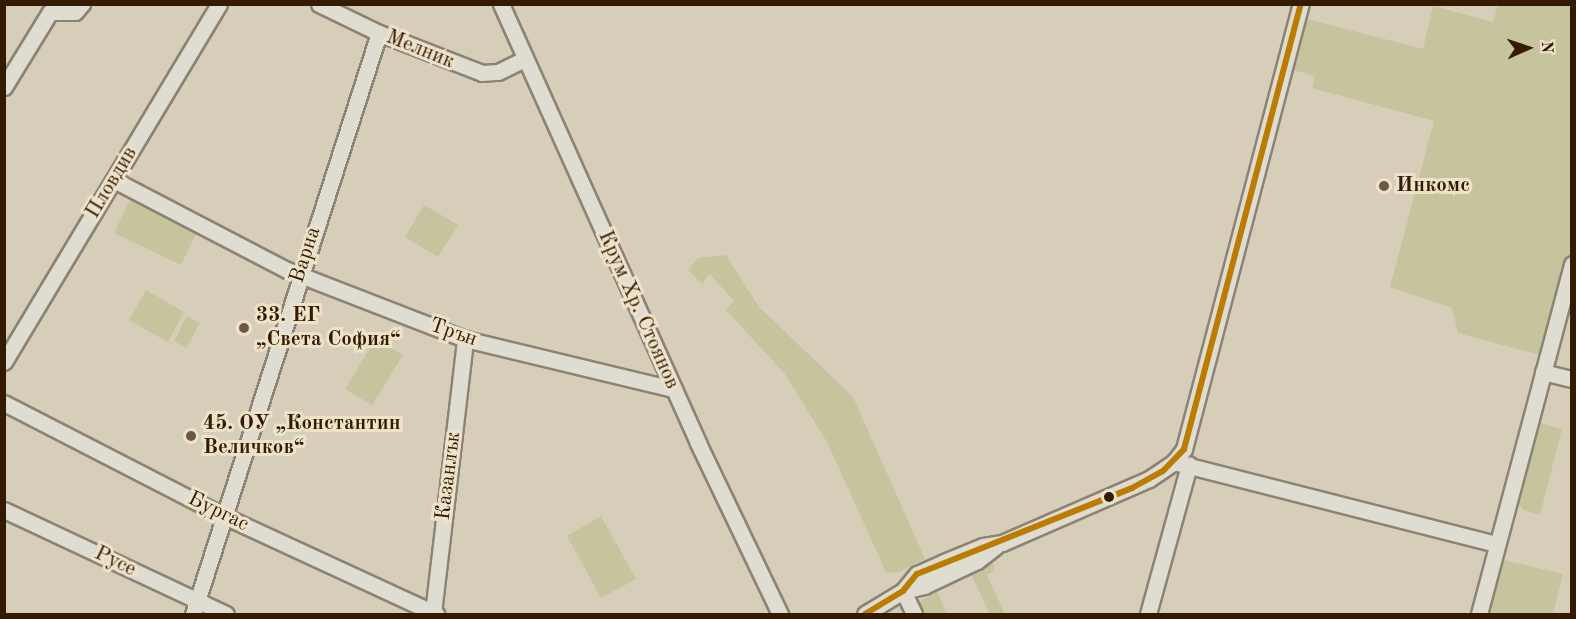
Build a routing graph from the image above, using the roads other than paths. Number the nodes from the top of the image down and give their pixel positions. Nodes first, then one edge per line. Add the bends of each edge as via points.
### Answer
1 (82, 4) edge
2 (219, 4) edge
3 (319, 4) edge
4 (501, 4) edge
5 (1301, 4) edge
6 (379, 33) junction
7 (525, 59) junction
8 (4, 87) edge
9 (114, 180) junction
10 (1572, 264) edge
11 (299, 275) junction
12 (465, 339) junction
13 (4, 362) edge
14 (1544, 372) junction
15 (1572, 379) edge
16 (674, 389) junction
17 (4, 403) edge
18 (1182, 464) junction
19 (4, 510) edge
20 (224, 516) junction
21 (1496, 544) junction
22 (903, 591) junction
23 (195, 608) edge
24 (434, 614) edge
25 (226, 615) edge
26 (780, 615) edge
27 (865, 615) edge
28 (914, 615) edge
29 (1148, 615) edge
30 (1479, 615) edge

1 - 8 street via 75,12 50,12
2 - 9 street, Пловдив
3 - 6 street, Мелник
4 - 7 street, Крум Хр. Стоянов
5 - 18 street
6 - 7 street, Мелник via 482,73 498,72
6 - 11 street, Варна
7 - 16 street, Крум Хр. Стоянов
9 - 11 street, Трън
9 - 13 street, Пловдив
10 - 14 street
11 - 12 street, Трън
11 - 20 street, Варна
12 - 16 street, Трън
12 - 24 street, Казанлък
14 - 15 street
14 - 21 street
16 - 26 street, Крум Хр. Стоянов
17 - 20 street, Бургас
18 - 21 street
18 - 22 street via 996,546 983,546 917,574
18 - 29 street
19 - 23 street, Русе
20 - 23 street, Варна
20 - 24 street, Бургас
21 - 30 street
22 - 27 street
22 - 28 street
23 - 25 street, Русе

